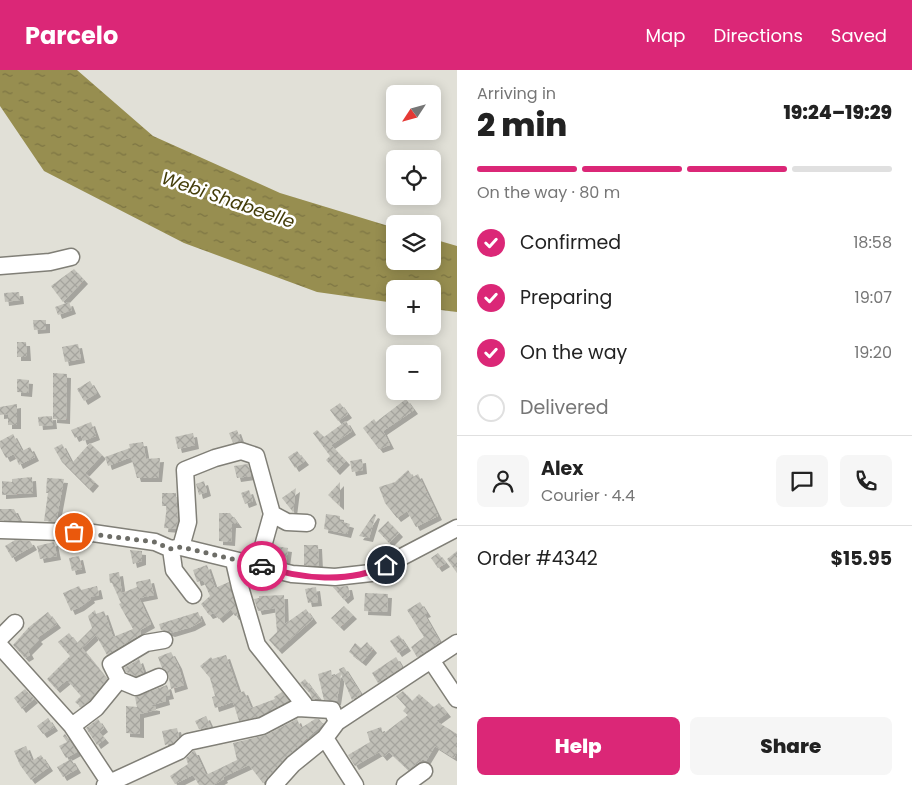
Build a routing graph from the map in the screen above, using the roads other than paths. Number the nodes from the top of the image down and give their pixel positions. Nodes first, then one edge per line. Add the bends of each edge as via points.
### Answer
1 (71, 257) dead end
2 (0, 266) edge
3 (272, 514) junction
4 (307, 523) dead end
5 (457, 528) edge
6 (0, 530) edge
7 (176, 548) junction
8 (234, 561) junction
9 (258, 564) junction
10 (193, 595) dead end
11 (15, 623) dead end
12 (0, 638) edge
13 (164, 640) dead end
14 (457, 643) edge
15 (0, 646) edge
16 (431, 660) junction
17 (159, 677) dead end
18 (119, 680) junction
19 (454, 690) edge
20 (298, 708) junction
21 (337, 722) junction
22 (72, 726) junction
23 (325, 738) junction
24 (424, 771) dead end
25 (109, 784) edge
26 (274, 785) edge
27 (355, 785) edge
28 (405, 785) edge

1 - 2 street
3 - 4 street via 287,522
3 - 7 street via 256,456 241,451 215,458 185,470 188,522
3 - 9 street
5 - 9 street via 371,572 335,577 301,575
6 - 7 street via 93,533
7 - 8 street
7 - 10 street via 174,570
8 - 9 street
8 - 20 street via 257,645 304,704
11 - 12 street
13 - 18 street via 146,643 112,664
14 - 16 street
15 - 22 street
16 - 19 street
16 - 21 street
17 - 18 street via 136,687
18 - 22 street via 96,708
20 - 21 street via 332,710
20 - 25 street via 262,726 188,742 179,751
21 - 23 street
22 - 25 street
23 - 26 street via 293,764
23 - 27 street
24 - 28 street

